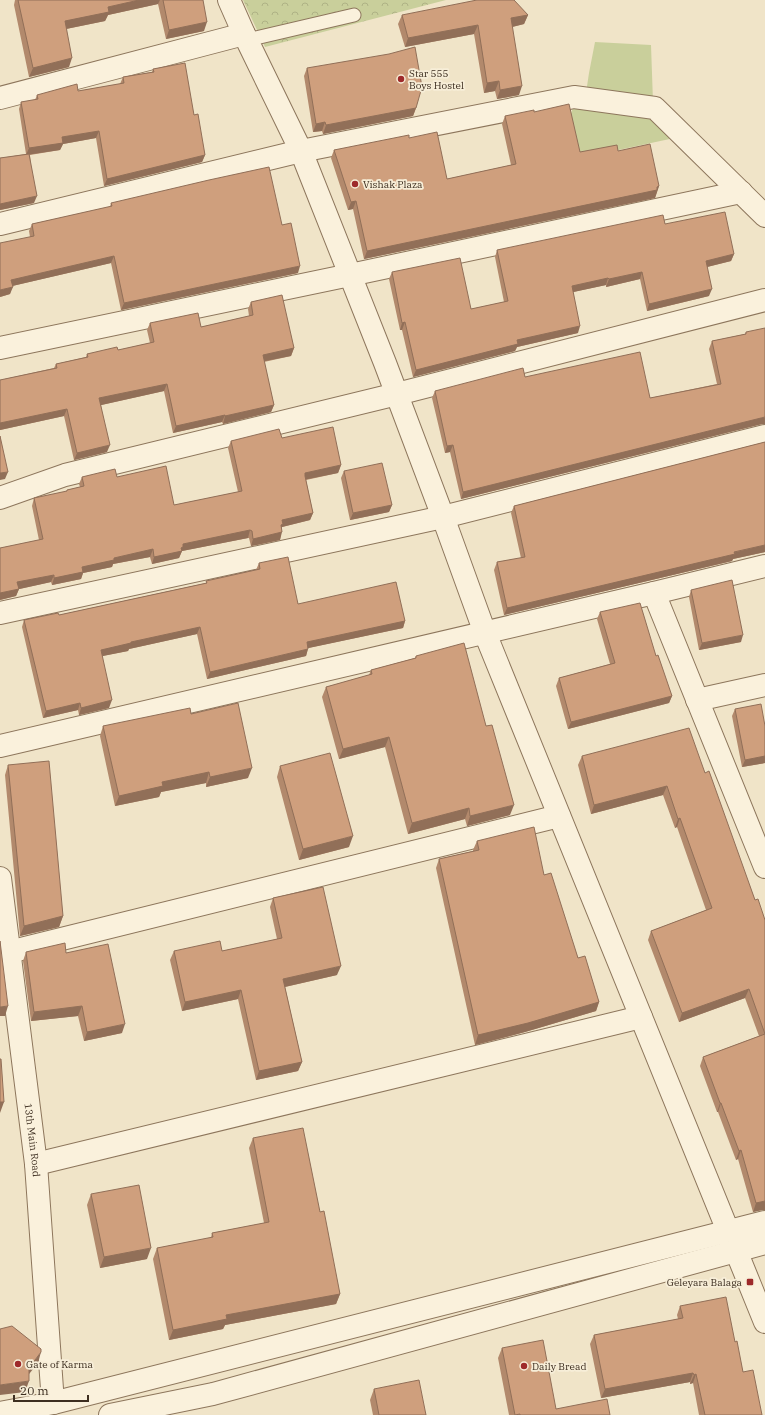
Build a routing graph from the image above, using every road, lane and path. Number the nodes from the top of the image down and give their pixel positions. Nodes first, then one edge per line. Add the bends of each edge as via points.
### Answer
1 (229, 0) edge
2 (354, 15) dead end
3 (245, 37) junction
4 (0, 98) edge
5 (301, 150) junction
6 (741, 192) junction
7 (765, 216) edge
8 (0, 224) edge
9 (350, 276) junction
10 (765, 300) edge
11 (0, 348) edge
12 (397, 394) junction
13 (765, 436) edge
14 (0, 498) edge
15 (443, 517) junction
16 (765, 566) edge
17 (654, 594) junction
18 (0, 613) edge
19 (485, 633) junction
20 (765, 685) edge
21 (697, 700) junction
22 (0, 746) edge
23 (558, 816) junction
24 (759, 835) edge
25 (765, 867) edge
26 (0, 878) edge
27 (9, 952) junction
28 (641, 1017) junction
29 (36, 1164) junction
30 (765, 1222) edge
31 (732, 1241) junction
32 (765, 1243) edge
33 (765, 1322) edge
34 (53, 1403) junction
35 (0, 1413) edge
36 (110, 1415) edge

1 - 3 street
2 - 3 lane
3 - 4 street
3 - 5 street
5 - 6 street via 574,97 655,108
5 - 8 street
5 - 9 street
6 - 7 street
6 - 9 street
9 - 11 street
9 - 12 street
10 - 12 street
12 - 14 street via 65,475
12 - 15 street
13 - 15 street
15 - 18 street
15 - 19 street
16 - 17 street
17 - 19 street
17 - 21 street
19 - 22 street
19 - 23 street
20 - 21 street
21 - 24 street
23 - 27 street
23 - 28 street
24 - 25 street
26 - 27 street, 13th Main Road
27 - 29 street, 13th Main Road
28 - 29 street
28 - 31 street
29 - 34 street, 13th Main Road
30 - 31 street
31 - 32 street
31 - 33 street
31 - 34 street
31 - 36 street via 213,1394
34 - 35 street

